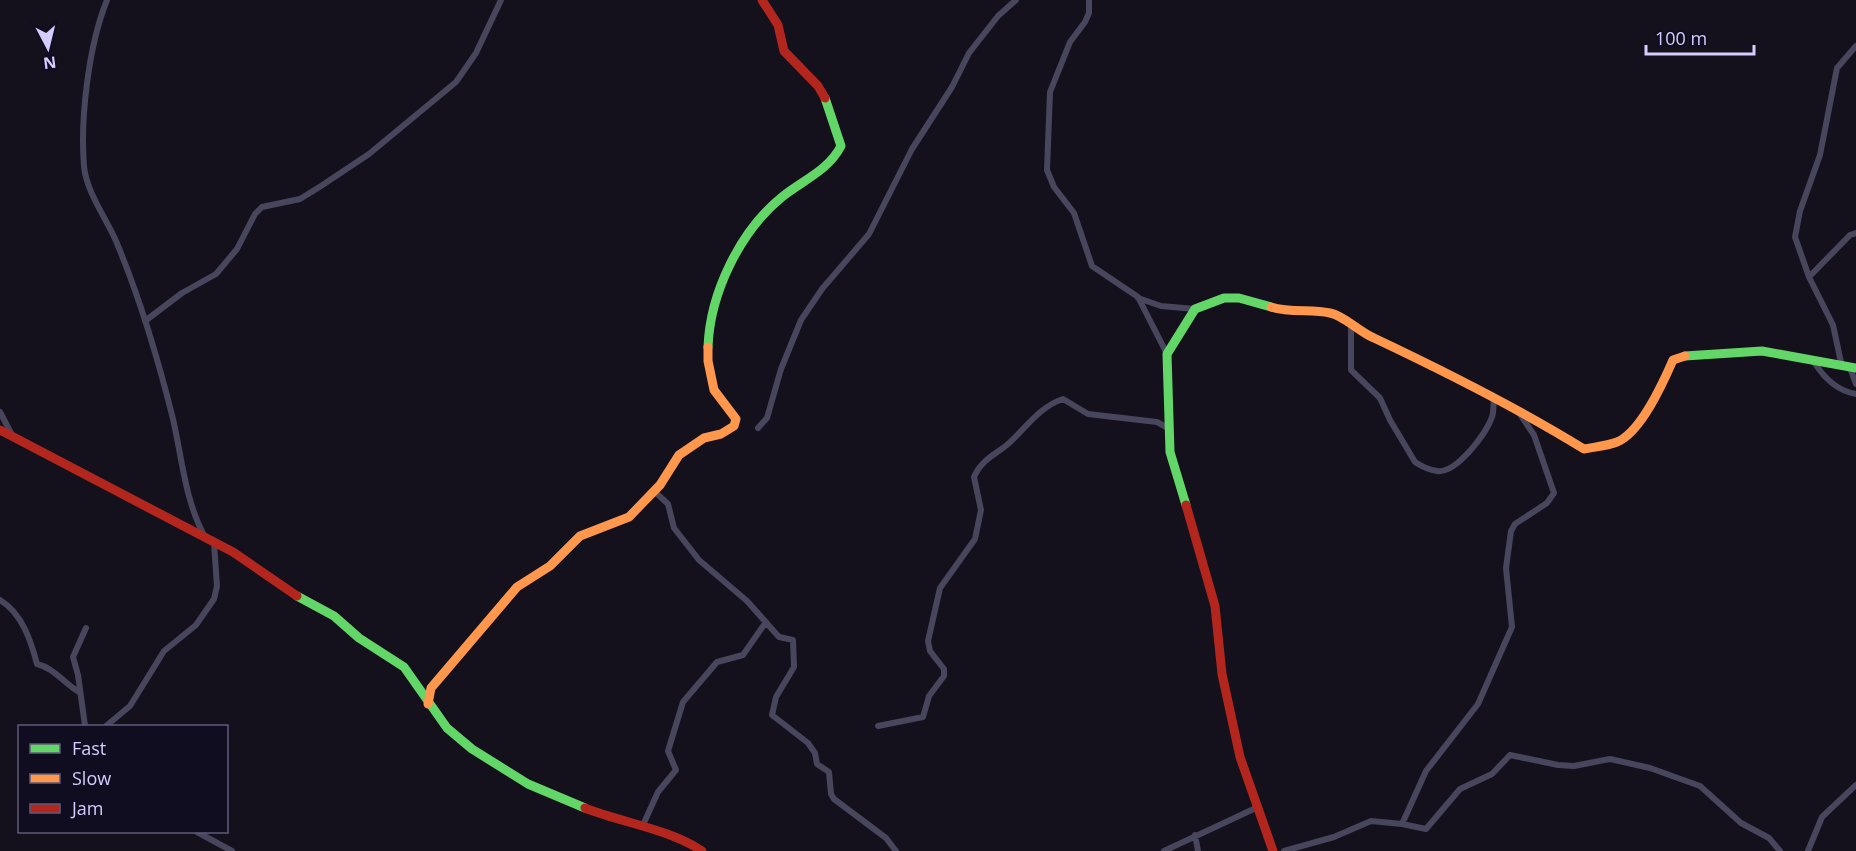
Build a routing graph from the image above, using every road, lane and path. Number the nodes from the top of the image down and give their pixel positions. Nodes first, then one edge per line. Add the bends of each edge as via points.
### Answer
1 (106, 0) edge
2 (501, 0) edge
3 (762, 0) edge
4 (1016, 0) edge
5 (1089, 0) edge
6 (1856, 46) edge
7 (1856, 233) edge
8 (1809, 277) junction
9 (1138, 297) junction
10 (1196, 309) junction
11 (145, 321) junction
12 (1351, 323) junction
13 (1167, 354) junction
14 (1814, 362) junction
15 (1849, 367) edge
16 (1856, 384) edge
17 (1856, 394) edge
18 (1494, 399) junction
19 (1514, 406) junction
20 (0, 412) edge
21 (758, 428) dead end
22 (1168, 429) junction
23 (0, 430) edge
24 (12, 435) junction
25 (654, 491) junction
26 (211, 541) junction
27 (0, 600) edge
28 (766, 622) junction
29 (86, 628) dead end
30 (79, 692) junction
31 (428, 704) junction
32 (85, 725) edge
33 (107, 725) edge
34 (878, 726) dead end
35 (1856, 785) edge
36 (1258, 807) junction
37 (1402, 824) junction
38 (642, 827) junction
39 (200, 833) edge
40 (1195, 836) junction
41 (232, 851) edge
42 (702, 851) edge
43 (896, 851) edge
44 (1164, 851) edge
45 (1198, 851) edge
46 (1274, 851) edge
47 (1284, 851) edge
48 (1780, 851) edge
49 (1808, 851) edge

1 - 11 street via 94,38 84,168
2 - 11 street via 476,53 456,82 369,154 321,186 300,199 262,207 237,249 216,274
3 - 25 street via 778,25 784,51 825,98 840,146 835,158 779,200 741,242 723,281 709,355 715,392 733,413 736,423 729,431 704,438 679,455
4 - 21 street via 969,53 912,149 869,234 801,320 767,418
5 - 9 street via 1089,13 1070,42 1050,92 1047,170 1074,213 1092,266
6 - 8 street via 1837,68 1820,154 1797,226 1796,243
7 - 8 street
8 - 15 street
9 - 10 street via 1161,306
9 - 13 street
10 - 12 street via 1224,298 1239,298 1281,310 1332,313
10 - 13 street
11 - 26 street via 189,495
12 - 18 street via 1362,333 1450,373
12 - 18 street via 1351,370 1380,398 1415,462 1438,472 1453,468 1490,422
13 - 22 street
14 - 15 street
14 - 17 street via 1823,376 1844,392
14 - 19 street via 1762,351 1676,358 1658,393 1629,434 1617,442 1587,449
15 - 16 street
18 - 19 street
19 - 37 street via 1534,435 1554,494 1511,531 1506,568 1512,627 1478,704 1426,771
20 - 24 street
22 - 34 street via 1157,422 1088,414 1063,399 1026,423 1008,444 985,460 974,477 981,510 975,539 940,588 928,641 944,676 929,696 923,717
22 - 36 street via 1170,452 1215,606 1222,674 1233,726
23 - 24 street
24 - 26 street
25 - 28 street via 668,504 674,528 699,560
25 - 31 street via 629,517 580,536 550,566 517,587 431,688
26 - 31 street via 328,612 359,639 404,667
26 - 33 street via 217,586 214,599 196,625 164,651 130,706
27 - 30 street via 21,621 33,643 38,664 49,667
28 - 38 street via 743,655 717,662 683,702 668,751 676,770 656,797
28 - 43 street via 781,638 793,640 794,647 794,668 778,693 771,715 813,749 818,764 829,772 834,799
29 - 30 street via 73,657
30 - 32 street
31 - 38 street via 455,736 519,779
35 - 49 street via 1822,818
36 - 40 street
36 - 46 street
37 - 47 street via 1366,823
37 - 48 street via 1426,829 1460,789 1492,774 1510,755 1574,766 1610,759 1700,786 1741,823 1769,838
38 - 42 street via 684,839
39 - 41 street
40 - 44 street
40 - 45 street

